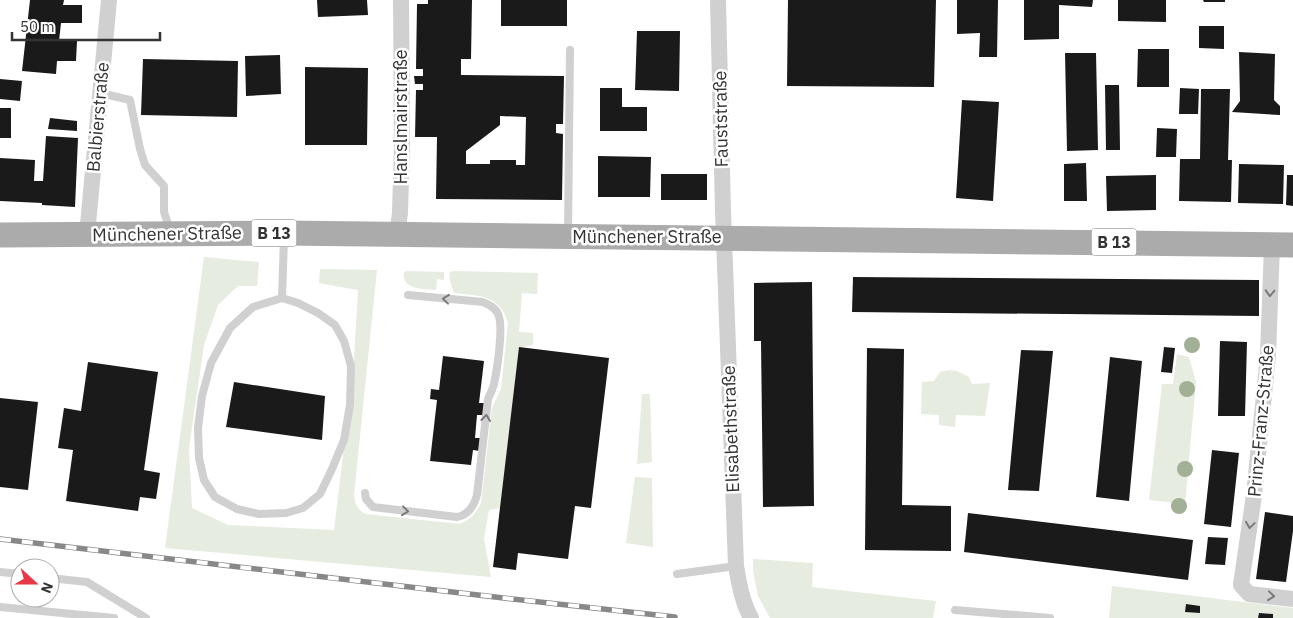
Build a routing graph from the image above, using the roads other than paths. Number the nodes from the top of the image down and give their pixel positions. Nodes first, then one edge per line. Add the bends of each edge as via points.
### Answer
1 (109, 0) edge
2 (400, 0) edge
3 (718, 0) edge
4 (570, 50) dead end
5 (100, 93) junction
6 (284, 232) junction
7 (171, 234) junction
8 (397, 234) junction
9 (0, 235) edge
10 (87, 235) junction
11 (568, 236) junction
12 (724, 237) junction
13 (1283, 245) edge
14 (408, 295) dead end
15 (282, 298) junction
16 (364, 493) dead end
17 (736, 566) junction
18 (677, 574) dead end
19 (60, 579) edge
20 (1293, 599) edge
21 (0, 607) edge
22 (955, 610) dead end
23 (114, 618) edge
24 (146, 618) edge
25 (751, 618) edge
26 (1050, 618) edge

1 - 5 street, Balbierstraße
2 - 8 street, Hanslmairstraße via 402,144
3 - 12 street, Fauststraße
4 - 11 lane
5 - 7 lane via 130,100 145,165 164,186 164,212
5 - 10 street, Balbierstraße
6 - 7 main road, Münchener Straße / B 13
6 - 8 main road, Münchener Straße / B 13
6 - 15 lane
7 - 10 main road, Münchener Straße / B 13
8 - 11 main road, Münchener Straße / B 13
9 - 10 main road, Münchener Straße / B 13
11 - 12 main road, Münchener Straße / B 13
12 - 13 main road, Münchener Straße / B 13
12 - 17 street, Elisabethstraße
13 -> 20 street, Prinz-Franz-Straße via 1241,585 1248,594
16 -> 14 lane via 373,507 457,517 471,509 477,495 488,399 494,385 500,339 498,313 483,302
15 - 15 lane via 253,308 230,328 211,363 198,428 204,480 215,497 238,509 259,514 286,513 303,508 320,494 344,440 350,405 351,366 344,341 335,325 318,313
17 - 18 lane
17 - 25 street, Elisabethstraße
19 - 24 lane via 87,582
21 - 23 lane
22 - 26 lane

